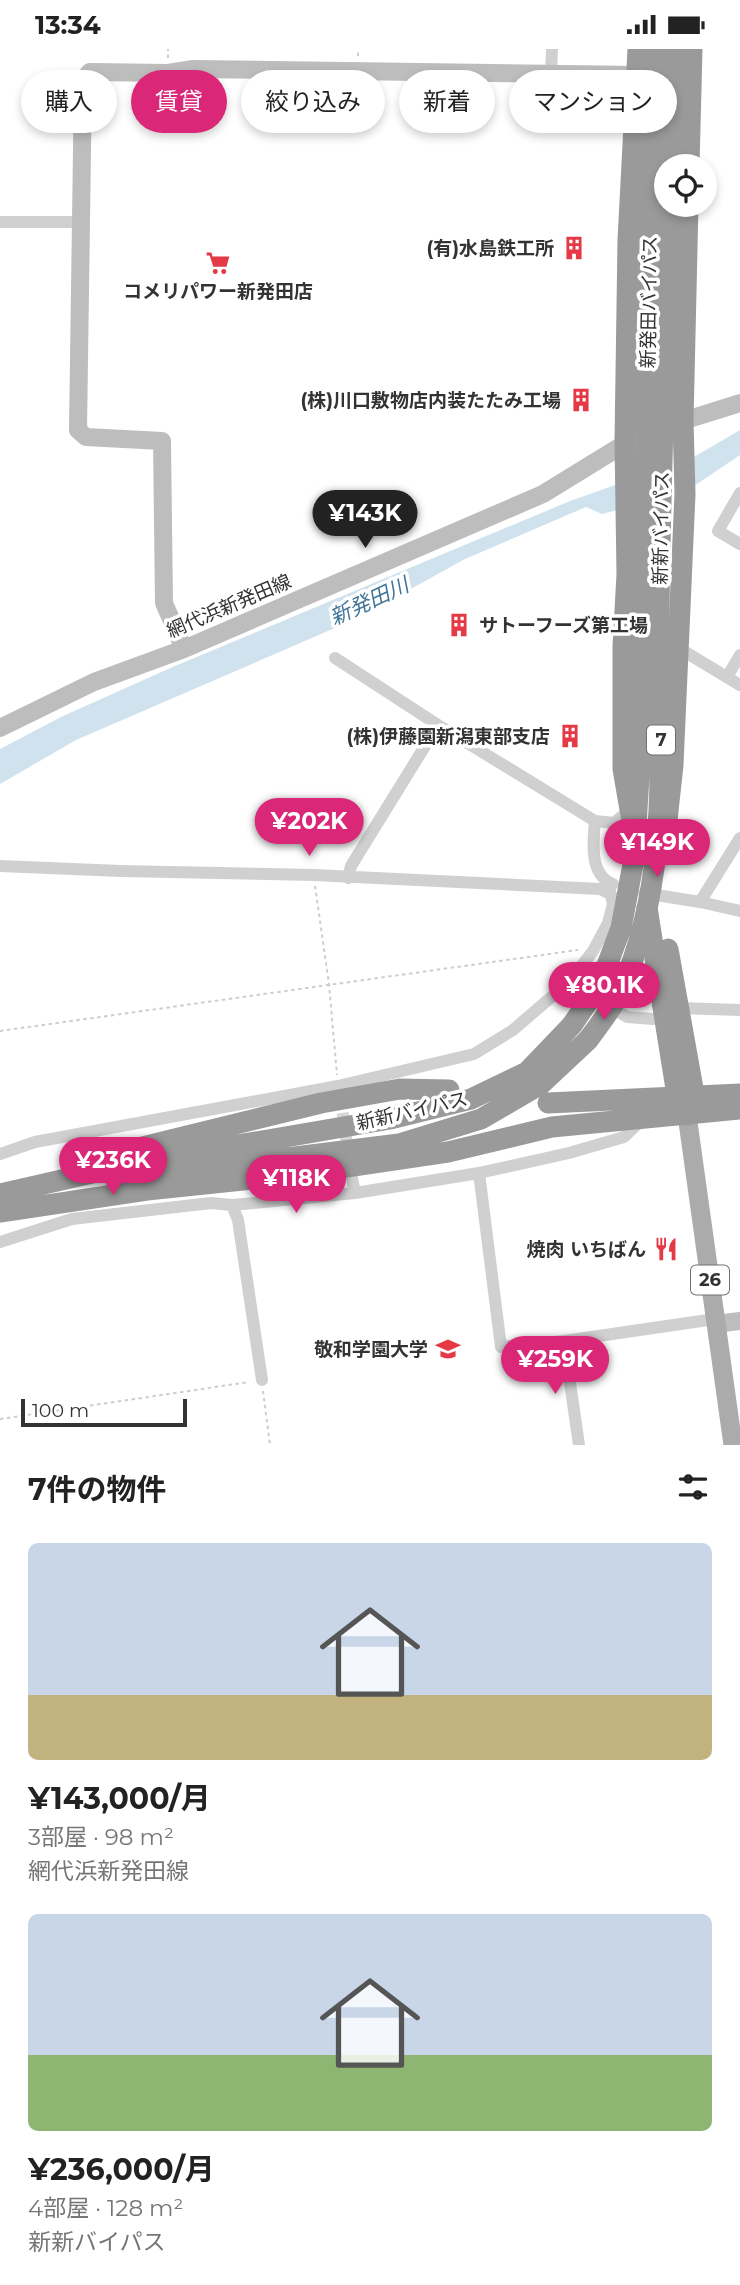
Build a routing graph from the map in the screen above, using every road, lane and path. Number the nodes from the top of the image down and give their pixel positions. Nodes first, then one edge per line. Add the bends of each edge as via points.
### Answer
1 (552, 49) edge
2 (638, 49) edge
3 (652, 49) edge
4 (671, 49) edge
5 (692, 49) edge
6 (551, 70) edge
7 (638, 70) edge
8 (509, 73) edge
9 (634, 133) edge
10 (659, 154) edge
11 (669, 154) edge
12 (689, 154) edge
13 (663, 217) edge
14 (687, 217) edge
15 (0, 222) edge
16 (83, 222) junction
17 (740, 403) edge
18 (664, 425) junction
19 (625, 441) junction
20 (740, 493) edge
21 (740, 544) edge
22 (677, 647) junction
23 (184, 649) junction
24 (740, 655) edge
25 (335, 658) dead end
26 (727, 677) junction
27 (740, 685) edge
28 (438, 725) junction
29 (0, 727) edge
30 (630, 810) junction
31 (595, 821) junction
32 (740, 838) edge
33 (0, 866) edge
34 (314, 875) junction
35 (348, 878) junction
36 (610, 888) junction
37 (651, 895) junction
38 (700, 902) junction
39 (740, 911) edge
40 (593, 951) junction
41 (570, 981) junction
42 (329, 984) junction
43 (740, 1011) edge
44 (685, 1012) junction
45 (653, 1019) dead end
46 (0, 1031) edge
47 (338, 1088) junction
48 (449, 1090) dead end
49 (740, 1094) edge
50 (685, 1095) junction
51 (548, 1103) dead end
52 (740, 1109) edge
53 (687, 1115) junction
54 (643, 1118) junction
55 (0, 1154) edge
56 (479, 1173) junction
57 (352, 1178) dead end
58 (0, 1193) edge
59 (355, 1193) junction
60 (232, 1205) junction
61 (0, 1212) edge
62 (0, 1242) edge
63 (715, 1321) junction
64 (740, 1321) edge
65 (564, 1341) junction
66 (262, 1380) junction
67 (0, 1419) edge
68 (270, 1445) edge
69 (579, 1445) edge
70 (733, 1445) edge

1 - 6 street
2 - 7 highway, 7
3 - 10 highway, 新発田バイパス / 7
4 - 11 highway
5 - 12 highway
8 - 16 street via 90,72 83,81
9 - 19 highway, 7
13 - 18 highway, 新発田バイパス / 7
14 - 18 highway, 7
15 - 16 street
16 - 23 street via 78,430 86,437 162,441 164,603
17 - 18 street, 網代浜新発田線
18 - 19 street, 網代浜新発田線
18 - 22 highway, 7 via 684,448
18 - 58 highway, 新新バイパス / 7, bridge via 634,859 621,928 600,984 572,1025 527,1072 471,1099 390,1119 145,1161
18 - 61 highway, 新新バイパス / 7, bridge via 659,637 662,761 655,865 642,936 619,994 588,1040 541,1084 481,1119 399,1143 165,1173 49,1196
19 - 23 street, 網代浜新発田線 via 543,494
19 - 30 highway, 7 via 623,769
20 - 21 street via 718,531
22 - 26 street
22 - 37 highway, 7 via 673,765
23 - 29 street, 網代浜新発田線 via 94,682
24 - 26 street
25 - 28 street
26 - 27 street
28 - 31 street
28 - 35 street
30 - 31 street via 614,823
30 - 37 highway, 7
31 - 36 street via 592,849
32 - 38 street
33 - 34 street
34 - 35 street
34 - 42 path
35 - 36 street
36 - 37 street
36 - 40 street via 613,904 608,923
37 - 38 street
37 - 44 highway, 7
37 - 50 highway, 7
38 - 39 street
40 - 41 street
40 - 42 path
41 - 45 street via 627,1017
41 - 47 street via 513,1030 474,1054
42 - 46 path
42 - 47 path
43 - 44 street
44 - 50 highway, 7
47 - 55 street via 35,1142
48 - 58 highway, 7 via 400,1089 321,1103 40,1173
49 - 50 highway
50 - 51 highway
50 - 53 highway, 7
52 - 53 highway
53 - 54 highway, 7
53 - 63 main road, 26
54 - 56 street via 624,1137
54 - 61 highway, 7 via 552,1128 449,1152 292,1175
56 - 59 street
56 - 65 street via 501,1347
57 - 59 street
59 - 60 street
60 - 62 street via 211,1203 72,1219
60 - 66 street
63 - 64 street
63 - 65 street
63 - 70 main road, 26
65 - 69 street
66 - 67 path
66 - 68 path

